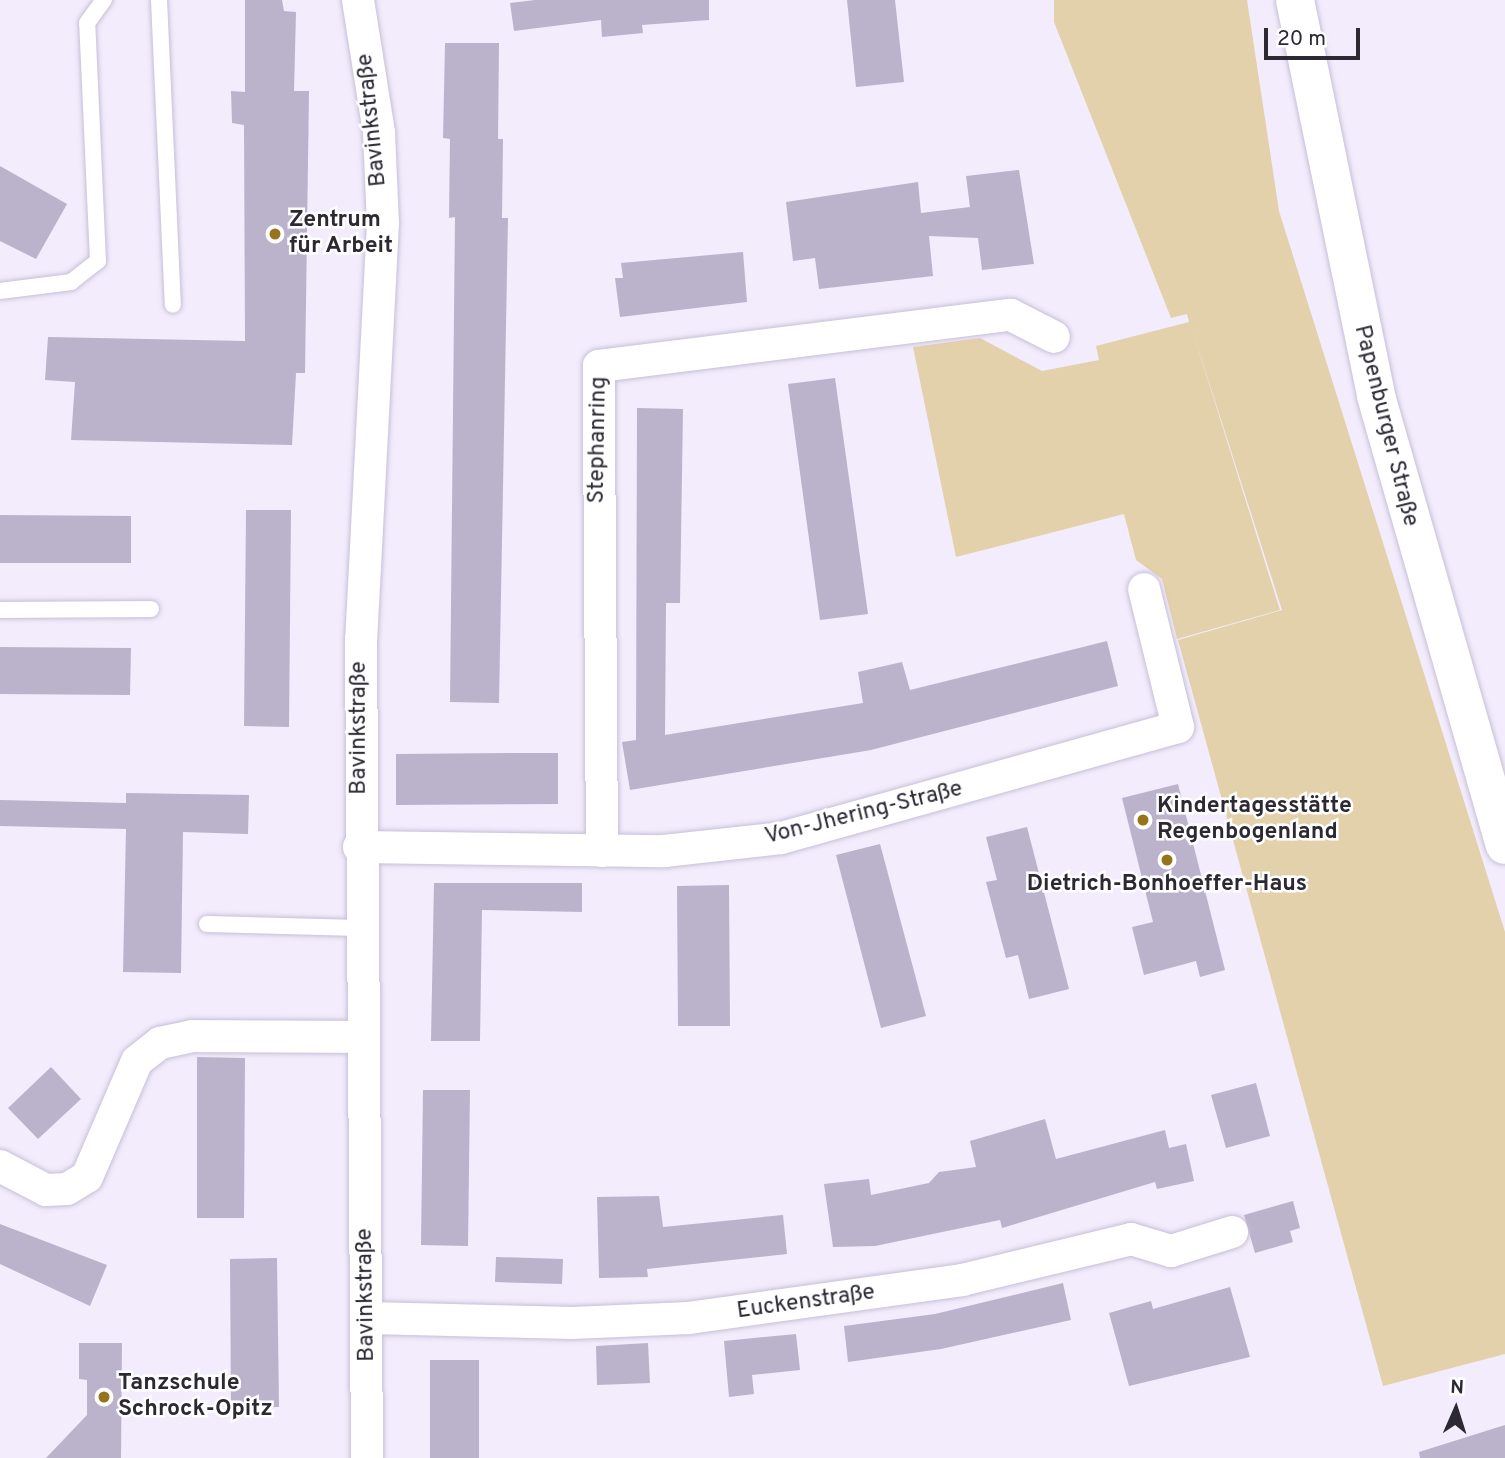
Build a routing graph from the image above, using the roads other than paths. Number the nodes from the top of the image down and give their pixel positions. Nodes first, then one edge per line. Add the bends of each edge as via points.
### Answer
1 (104, 0) edge
2 (159, 0) edge
3 (358, 0) edge
4 (1295, 0) edge
5 (0, 291) edge
6 (173, 305) dead end
7 (1054, 337) dead end
8 (1144, 589) dead end
9 (151, 609) dead end
10 (0, 610) edge
11 (1505, 845) edge
12 (359, 848) junction
13 (602, 850) junction
14 (206, 925) dead end
15 (360, 928) junction
16 (360, 1037) junction
17 (0, 1166) edge
18 (1232, 1232) dead end
19 (370, 1318) junction
20 (367, 1458) edge

1 - 5 lane via 87,23 98,261 71,282
2 - 6 lane
3 - 12 street, Bavinkstraße via 379,133 383,223 361,639
4 - 11 main road, Papenburger Straße via 1369,369
7 - 13 street, Stephanring via 1011,315 598,366
8 - 13 street, Von-Jhering-Straße via 1178,727 781,838 664,851
9 - 10 lane
12 - 13 street, Von-Jhering-Straße
12 - 15 street, Bavinkstraße
14 - 15 lane
15 - 16 street, Bavinkstraße
16 - 17 street via 192,1036 160,1043 136,1061 87,1177 67,1189 46,1190
16 - 19 street, Bavinkstraße
18 - 19 street, Euckenstraße via 1171,1251 1131,1239 962,1280 689,1318 572,1323
19 - 20 street, Bavinkstraße

